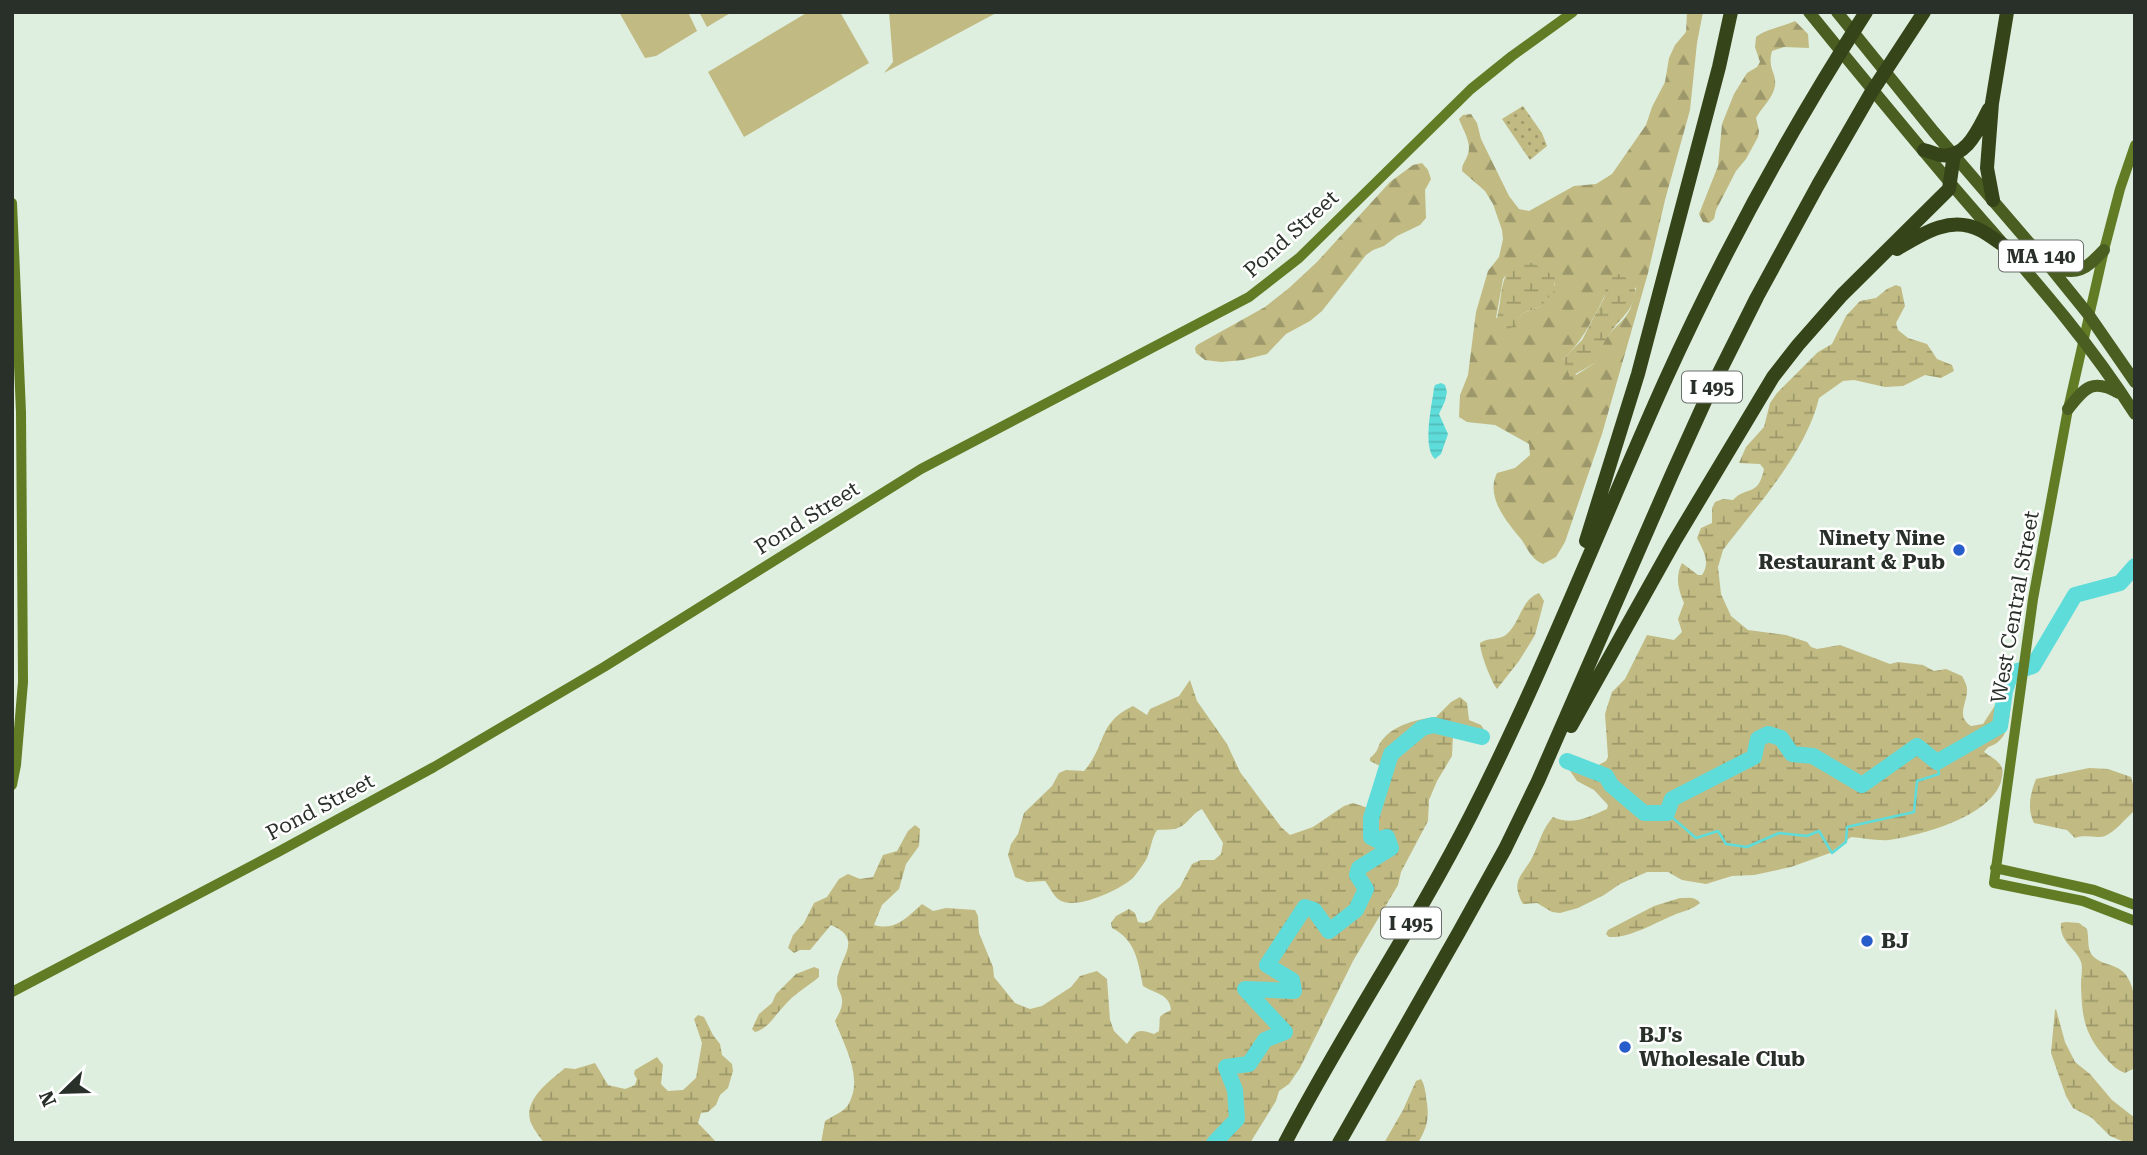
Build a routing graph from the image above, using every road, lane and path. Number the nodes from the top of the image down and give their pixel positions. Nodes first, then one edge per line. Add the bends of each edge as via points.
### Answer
1 (1573, 12) edge
2 (1731, 12) edge
3 (1741, 12) edge
4 (1809, 12) edge
5 (1866, 12) edge
6 (1924, 12) edge
7 (2007, 12) edge
8 (1838, 15) edge
9 (1719, 67) junction
10 (1992, 103) junction
11 (2135, 145) edge
12 (1924, 150) junction
13 (1954, 154) junction
14 (1950, 183) junction
15 (1993, 200) junction
16 (12, 203) edge
17 (2008, 248) junction
18 (2104, 250) junction
19 (1872, 265) junction
20 (2050, 267) junction
21 (2088, 314) junction
22 (2083, 339) junction
23 (2135, 382) edge
24 (2122, 394) junction
25 (2068, 409) junction
26 (2132, 410) edge
27 (1526, 698) junction
28 (1538, 781) junction
29 (12, 785) edge
30 (1995, 868) junction
31 (2135, 905) edge
32 (2135, 921) edge
33 (12, 992) edge
34 (1285, 1143) edge
35 (1339, 1143) edge

1 - 33 main road, Pond Street via 1471,89 1299,258 1249,297 921,469 435,767
2 - 9 highway
3 - 9 highway
4 - 12 main road, MA 140
5 - 27 highway, I 495 via 1749,210 1666,380
6 - 28 highway, I 495 via 1871,93 1747,317 1672,474
7 - 10 highway
8 - 13 main road, MA 140
9 - 27 highway via 1614,453
10 - 13 highway via 1971,143
10 - 15 highway via 1987,169
11 - 18 main road, West Central Street
12 - 13 highway via 1942,156
12 - 14 main road, MA 140
13 - 14 highway
13 - 15 main road, MA 140
14 - 17 main road, MA 140
14 - 19 highway via 1942,197
15 - 20 main road, MA 140
16 - 29 main road via 21,412 23,682
17 - 19 highway via 1979,230 1949,225 1918,236
17 - 22 main road, MA 140
18 - 20 main road via 2081,270
18 - 21 main road, West Central Street
19 - 28 highway via 1798,345 1767,387
20 - 21 main road, MA 140
21 - 22 main road, West Central Street
21 - 23 main road, MA 140
22 - 24 main road, MA 140
22 - 25 main road, West Central Street
24 - 25 main road via 2108,386 2093,386 2081,392
24 - 26 main road, MA 140
25 - 30 main road, West Central Street via 2024,660
27 - 34 highway, I 495 via 1418,912
28 - 35 highway, I 495 via 1505,849
30 - 31 main road via 2094,890
30 - 32 main road, West Central Street via 1994,883 2083,901

